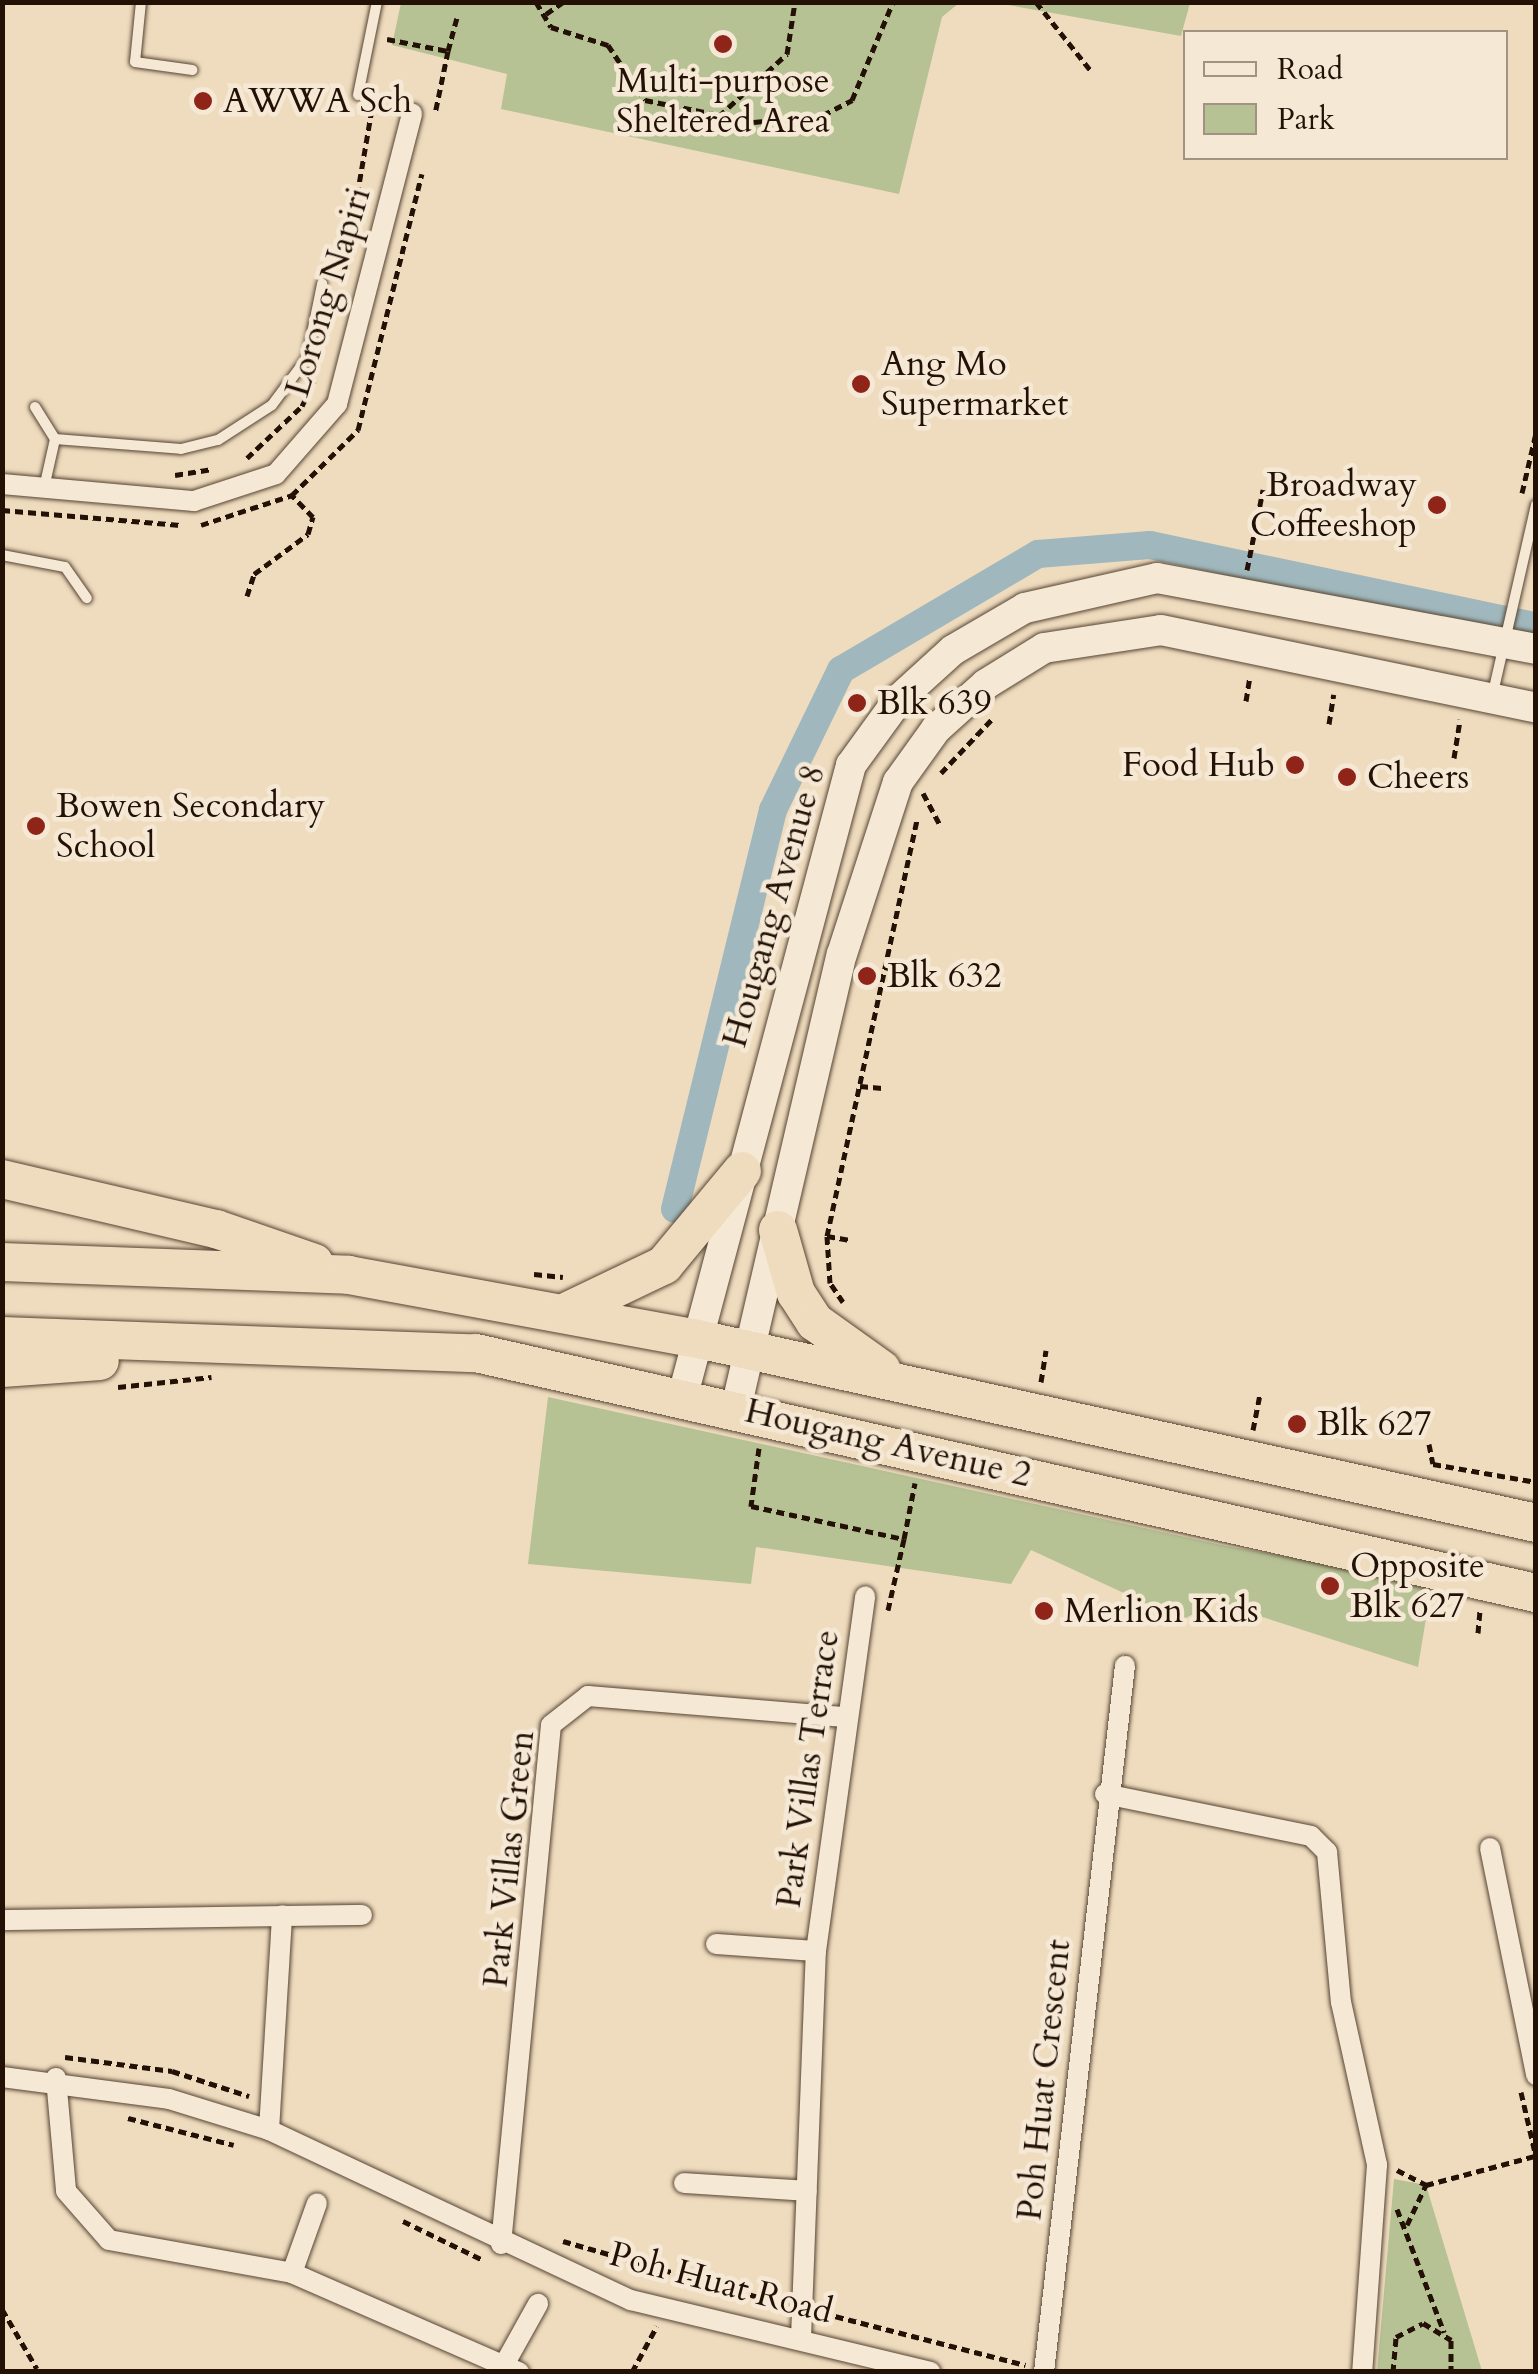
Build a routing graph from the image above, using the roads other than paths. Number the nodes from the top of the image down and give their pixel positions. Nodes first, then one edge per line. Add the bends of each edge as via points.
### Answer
1 (141, 2) edge
2 (376, 2) edge
3 (192, 70) dead end
4 (358, 96) dead end
5 (412, 114) dead end
6 (322, 284) dead end
7 (35, 407) dead end
8 (55, 439) junction
9 (2, 484) edge
10 (44, 489) junction
11 (1536, 505) edge
12 (2, 555) edge
13 (87, 598) dead end
14 (1506, 633) junction
15 (1536, 650) edge
16 (1483, 706) junction
17 (1536, 708) edge
18 (742, 1171) junction
19 (2, 1179) edge
20 (778, 1230) junction
21 (2, 1262) edge
22 (349, 1276) junction
23 (570, 1296) junction
24 (2, 1336) edge
25 (698, 1339) junction
26 (749, 1350) junction
27 (226, 1362) junction
28 (2, 1368) edge
29 (904, 1384) junction
30 (683, 1395) junction
31 (739, 1426) junction
32 (1536, 1523) edge
33 (1536, 1593) edge
34 (865, 1596) dead end
35 (1125, 1666) dead end
36 (845, 1717) junction
37 (1105, 1794) junction
38 (1490, 1848) dead end
39 (282, 1914) junction
40 (362, 1915) dead end
41 (2, 1920) edge
42 (716, 1944) dead end
43 (816, 1952) junction
44 (1536, 2075) edge
45 (2, 2078) edge
46 (56, 2078) junction
47 (269, 2130) junction
48 (684, 2183) dead end
49 (807, 2191) junction
50 (317, 2203) dead end
51 (501, 2244) junction
52 (292, 2273) junction
53 (538, 2304) dead end
54 (801, 2338) junction
55 (512, 2368) edge
56 (930, 2372) edge
57 (1044, 2372) edge
58 (1362, 2372) edge

1 - 3 lane via 135,62
2 - 4 lane
5 - 10 street, Lorong Napiri via 336,404 306,446 243,492 194,502
6 - 8 lane via 307,358 272,406 218,440 182,449
7 - 8 lane
8 - 10 lane
9 - 10 street, Lorong Napiri
11 - 14 lane
12 - 13 lane via 65,567
14 - 15 main road, Hougang Avenue 8
14 - 16 lane
14 - 18 main road, Hougang Avenue 8 via 1157,578 1025,608 953,650 899,699 851,765
16 - 17 main road
16 - 20 main road via 1161,630 1044,648 986,684 936,728 898,782 842,954
18 - 23 highway via 664,1265
18 - 25 main road, Hougang Avenue 8
19 - 22 highway via 216,1229
20 - 26 main road
20 - 29 highway via 815,1322
21 - 22 highway
22 - 23 highway, Hougang Avenue 2
23 - 25 highway, Hougang Avenue 2
24 - 27 highway
25 - 26 highway, Hougang Avenue 2
25 - 30 main road, Hougang Avenue 8
26 - 29 highway, Hougang Avenue 2
26 - 31 main road
27 - 28 highway
27 - 30 highway, Hougang Avenue 2 via 476,1353
29 - 32 highway, Hougang Avenue 2
30 - 31 highway, Hougang Avenue 2
31 - 33 highway, Hougang Avenue 2
34 - 36 street, Park Villas Terrace
35 - 37 street, Poh Huat Crescent
36 - 43 street, Park Villas Terrace
36 - 51 street, Park Villas Green via 588,1696 551,1725
37 - 57 street, Poh Huat Crescent
37 - 58 street via 1311,1836 1327,1852 1341,2002 1376,2148 1380,2197
38 - 44 street
39 - 40 street
39 - 41 street
39 - 47 street
42 - 43 street, Park Villas Terrace
43 - 49 street, Park Villas Terrace
45 - 46 street, Poh Huat Road
46 - 47 street, Poh Huat Road
46 - 52 street via 66,2191 96,2230 135,2249
47 - 51 street, Poh Huat Road
48 - 49 street
49 - 54 street, Park Villas Terrace
50 - 52 street
51 - 54 street, Poh Huat Road via 630,2300
52 - 55 street
53 - 55 street
54 - 56 street, Poh Huat Road

